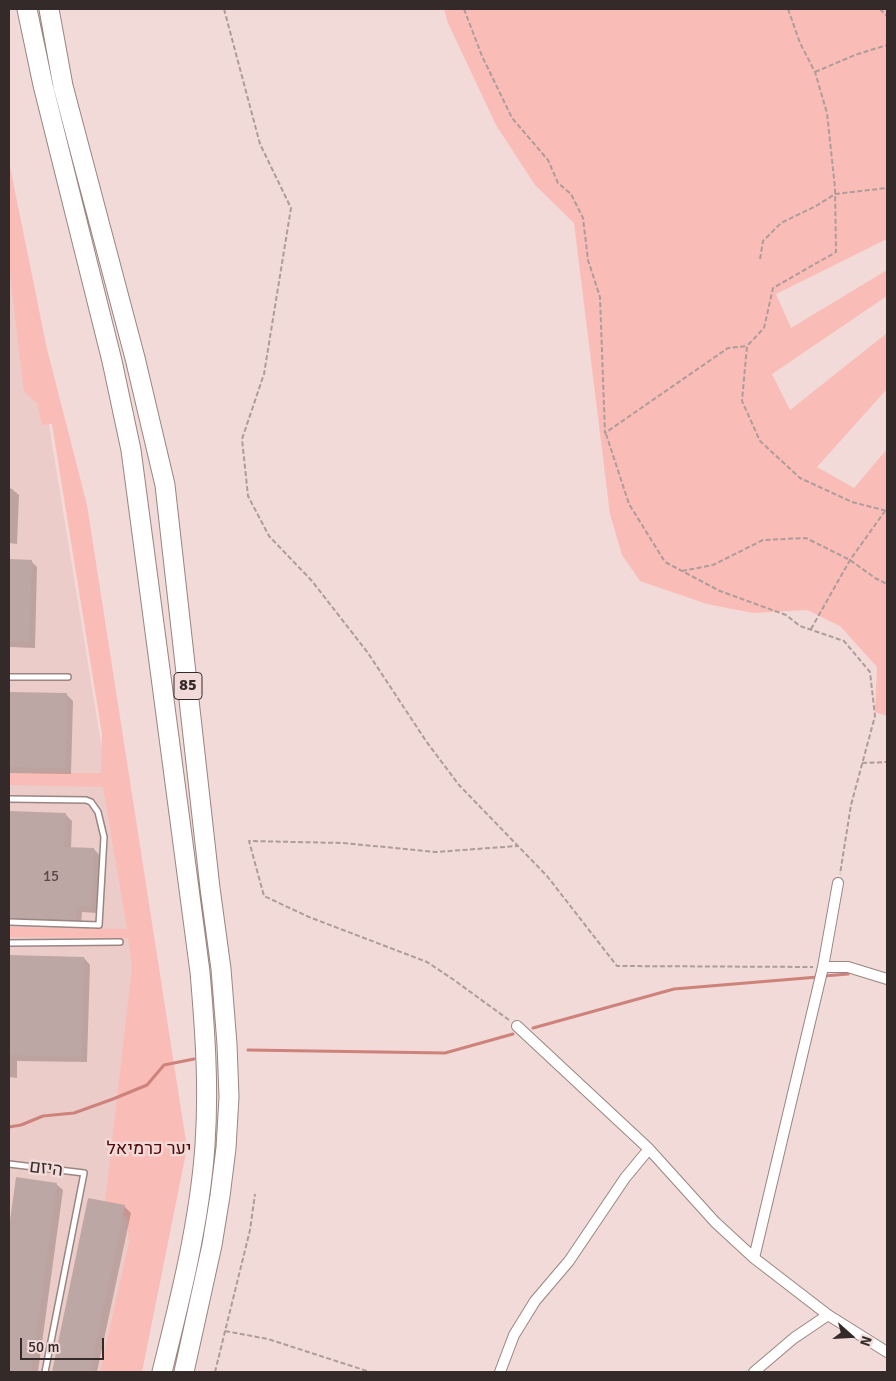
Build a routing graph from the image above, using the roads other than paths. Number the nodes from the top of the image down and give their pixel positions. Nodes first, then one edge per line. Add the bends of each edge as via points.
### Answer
1 (27, 9) edge
2 (48, 9) edge
3 (9, 677) edge
4 (68, 677) dead end
5 (9, 799) edge
6 (838, 883) road end
7 (9, 922) edge
8 (120, 942) dead end
9 (9, 943) edge
10 (823, 968) junction
11 (887, 979) edge
12 (517, 1026) road end
13 (649, 1149) junction
14 (9, 1164) edge
15 (754, 1258) junction
16 (828, 1314) junction
17 (887, 1352) edge
18 (45, 1372) edge
19 (162, 1372) edge
20 (184, 1372) edge
21 (500, 1372) edge
22 (754, 1372) edge

1 - 19 highway, 85 via 131,450 200,972 206,1045 205,1147 191,1241
2 - 20 highway, 85 via 62,86 135,358 165,485 221,970 229,1098 226,1148 212,1245
3 - 4 lane
5 - 7 lane via 86,800 98,812 104,837 99,925
6 - 10 street
8 - 9 lane
10 - 11 street via 848,967
10 - 15 street
12 - 13 street
13 - 15 street via 714,1222
13 - 21 street via 625,1178 569,1261 535,1301 514,1334
14 - 18 lane, היזם via 84,1173
15 - 16 street
16 - 17 street
16 - 22 street

